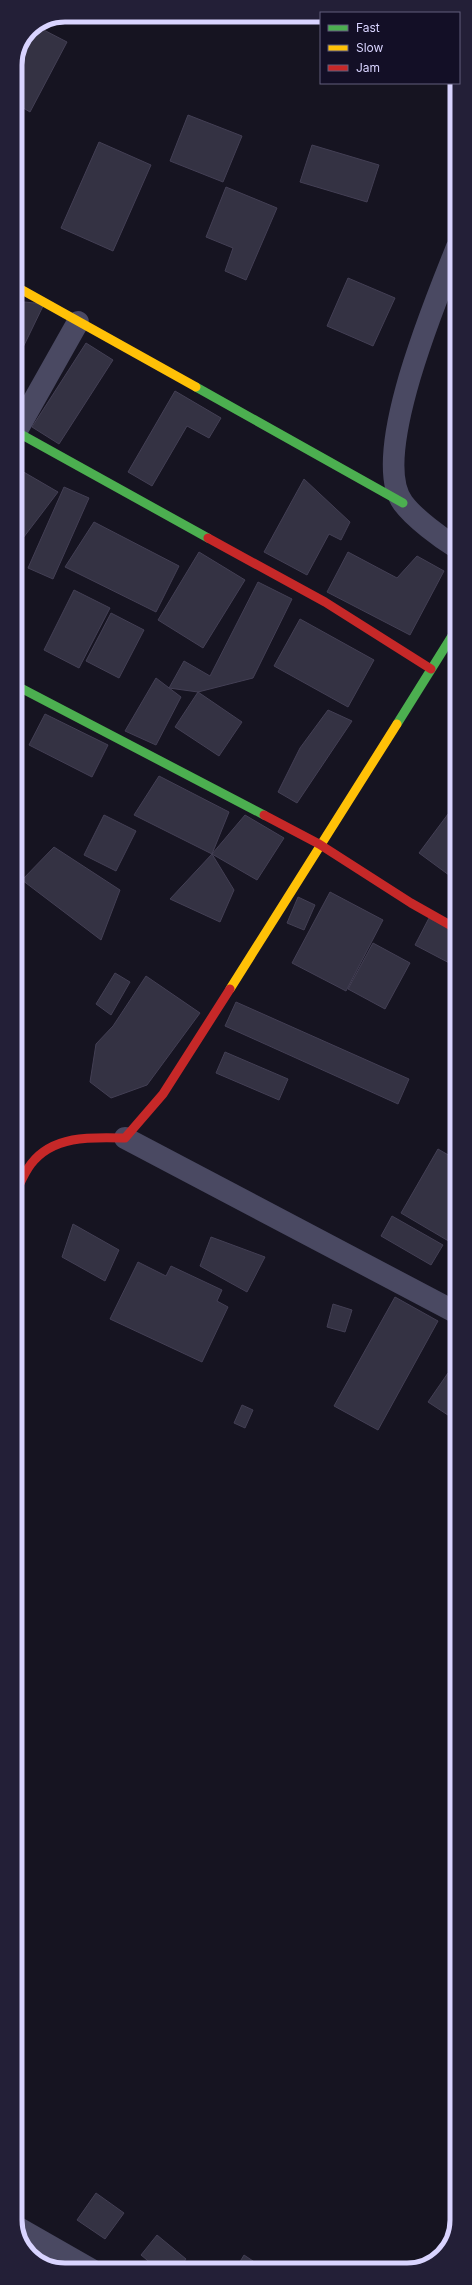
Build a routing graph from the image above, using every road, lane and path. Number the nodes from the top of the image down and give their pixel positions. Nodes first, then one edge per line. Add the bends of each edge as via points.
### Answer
1 (450, 265) edge
2 (22, 290) edge
3 (78, 322) junction
4 (22, 420) edge
5 (22, 434) edge
6 (403, 503) junction
7 (450, 543) edge
8 (450, 639) edge
9 (430, 669) junction
10 (22, 689) edge
11 (319, 844) junction
12 (450, 925) edge
13 (125, 1138) junction
14 (22, 1181) edge
15 (450, 1309) edge
16 (23, 2230) edge
17 (80, 2263) edge

1 - 6 street via 417,348 394,445 393,479
2 - 3 street
3 - 4 street
3 - 6 street
5 - 9 street via 324,602
6 - 7 street
8 - 9 street
9 - 11 street
10 - 11 street
11 - 12 street
11 - 13 street via 163,1094
13 - 14 street via 85,1136 45,1150 32,1162
13 - 15 street
16 - 17 street

